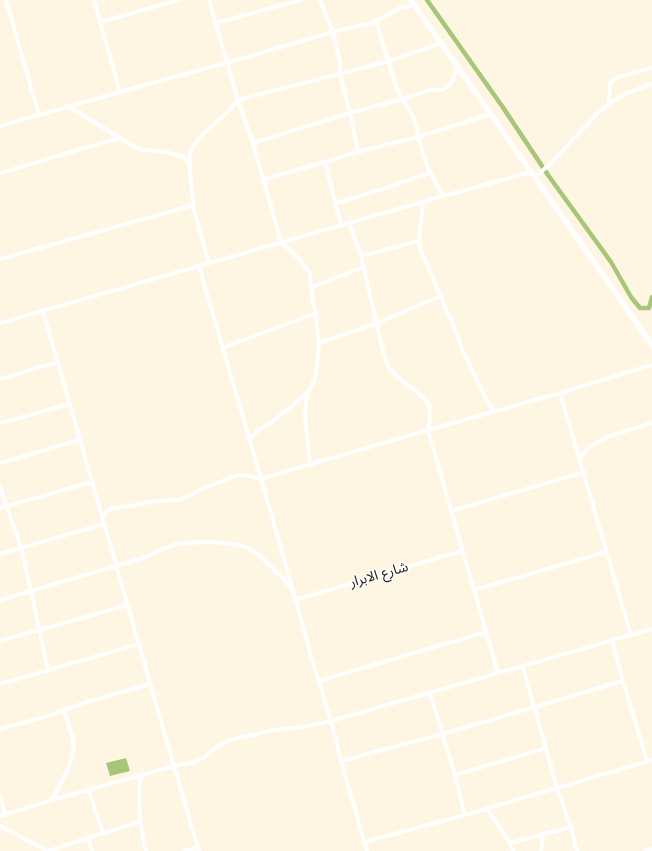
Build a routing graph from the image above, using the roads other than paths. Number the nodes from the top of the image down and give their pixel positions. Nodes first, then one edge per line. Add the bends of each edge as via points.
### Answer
1 (6, 0) edge
2 (94, 0) edge
3 (179, 0) edge
4 (209, 0) edge
5 (300, 0) edge
6 (320, 0) edge
7 (413, 2) edge
8 (376, 21) junction
9 (100, 22) junction
10 (216, 23) junction
11 (333, 32) junction
12 (441, 43) junction
13 (389, 61) junction
14 (228, 62) junction
15 (458, 67) junction
16 (652, 68) edge
17 (340, 74) junction
18 (652, 84) edge
19 (120, 92) junction
20 (402, 99) junction
21 (238, 100) junction
22 (609, 104) junction
23 (68, 106) junction
24 (350, 113) junction
25 (491, 114) junction
26 (39, 115) junction
27 (0, 126) edge
28 (418, 137) junction
29 (119, 138) junction
30 (253, 143) junction
31 (358, 152) junction
32 (189, 162) junction
33 (325, 162) junction
34 (0, 173) edge
35 (430, 173) junction
36 (533, 175) junction
37 (263, 180) junction
38 (443, 196) junction
39 (423, 201) junction
40 (336, 203) junction
41 (194, 205) junction
42 (349, 223) junction
43 (342, 225) junction
44 (419, 241) junction
45 (281, 242) junction
46 (361, 256) junction
47 (0, 259) edge
48 (209, 263) junction
49 (198, 266) junction
50 (364, 267) junction
51 (312, 287) junction
52 (441, 296) junction
53 (43, 311) junction
54 (316, 313) junction
55 (377, 323) junction
56 (0, 324) edge
57 (319, 343) junction
58 (652, 345) edge
59 (222, 348) junction
60 (58, 362) junction
61 (652, 365) edge
62 (0, 379) edge
63 (308, 392) junction
64 (560, 393) junction
65 (70, 404) junction
66 (494, 412) junction
67 (0, 423) edge
68 (652, 423) edge
69 (428, 430) junction
70 (249, 439) junction
71 (79, 440) junction
72 (580, 458) junction
73 (0, 463) edge
74 (310, 465) junction
75 (584, 472) junction
76 (260, 479) junction
77 (92, 482) junction
78 (0, 487) edge
79 (6, 506) junction
80 (0, 508) edge
81 (451, 511) junction
82 (102, 517) junction
83 (104, 524) junction
84 (21, 548) junction
85 (462, 551) junction
86 (606, 552) junction
87 (0, 554) edge
88 (117, 566) junction
89 (292, 590) junction
90 (474, 590) junction
91 (31, 591) junction
92 (0, 600) edge
93 (295, 600) junction
94 (128, 605) junction
95 (652, 629) edge
96 (39, 630) junction
97 (486, 632) junction
98 (631, 635) junction
99 (612, 640) junction
100 (0, 641) edge
101 (139, 644) junction
102 (523, 666) junction
103 (48, 671) junction
104 (498, 673) junction
105 (318, 681) junction
106 (623, 682) junction
107 (0, 684) edge
108 (150, 684) junction
109 (430, 693) junction
110 (535, 708) junction
111 (64, 711) junction
112 (331, 722) junction
113 (0, 729) edge
114 (443, 734) junction
115 (546, 748) junction
116 (652, 760) edge
117 (341, 761) junction
118 (647, 761) junction
119 (174, 766) junction
120 (455, 775) junction
121 (141, 776) junction
122 (557, 788) junction
123 (89, 790) junction
124 (0, 795) edge
125 (52, 800) junction
126 (487, 809) junction
127 (5, 815) junction
128 (465, 815) junction
129 (0, 816) edge
130 (140, 822) junction
131 (0, 826) edge
132 (570, 827) junction
133 (103, 832) junction
134 (543, 834) junction
135 (88, 838) junction
136 (364, 842) junction
137 (510, 843) junction
138 (198, 849) edge
139 (652, 849) edge
140 (48, 851) edge
141 (92, 851) edge
142 (146, 851) edge
143 (185, 851) edge
144 (367, 851) edge
145 (513, 851) edge
146 (541, 851) edge
147 (577, 851) edge
148 (645, 851) edge

1 - 26 street
2 - 9 street
3 - 9 street
4 - 10 street
5 - 10 street
6 - 11 street
7 - 8 street
7 - 12 street
8 - 11 street
8 - 13 street
9 - 19 street
10 - 14 street
11 - 14 street
11 - 17 street
12 - 13 street
12 - 15 street
13 - 17 street
13 - 20 street
14 - 19 street
14 - 21 street
15 - 20 street via 451,83 442,90 432,90
15 - 25 street
16 - 22 street via 614,80 610,84
17 - 21 street
17 - 24 street
18 - 22 street via 624,94
19 - 23 street
20 - 24 street
20 - 28 street via 414,118
21 - 30 street
21 - 32 street via 199,138 191,150
22 - 36 street via 549,165
23 - 26 street
23 - 29 street
24 - 30 street
24 - 31 street
25 - 28 street
25 - 36 street
26 - 27 street
28 - 31 street
28 - 35 street
29 - 32 street via 143,150 174,154
29 - 34 street
30 - 37 street
31 - 33 street
32 - 41 street
33 - 37 street
33 - 40 street
35 - 38 street
35 - 40 street
36 - 38 street
36 - 58 street
37 - 45 street
38 - 39 street
39 - 42 street
39 - 44 street
40 - 43 street
41 - 47 street
41 - 48 street
42 - 43 street
42 - 46 street
43 - 45 street
44 - 46 street
44 - 52 street
45 - 48 street
45 - 51 street via 310,273
46 - 50 street
48 - 49 street
49 - 53 street
49 - 59 street
50 - 51 street
50 - 55 street
51 - 54 street
52 - 55 street
52 - 66 street via 463,350
53 - 56 street
53 - 60 street
54 - 57 street
54 - 59 street
55 - 57 street
55 - 69 street via 384,355 390,368 430,406
57 - 63 street via 316,375
59 - 70 street
60 - 62 street
60 - 65 street
61 - 64 street
63 - 70 street
63 - 74 street via 305,415
64 - 66 street
64 - 72 street
65 - 67 street
65 - 71 street
66 - 69 street
68 - 72 street via 608,437 594,444
69 - 74 street
69 - 81 street
70 - 76 street
71 - 73 street
71 - 77 street
72 - 75 street
74 - 76 street
75 - 81 street
75 - 86 street
76 - 82 street via 238,475 177,501 155,501 113,508
76 - 89 street
77 - 79 street
77 - 82 street
78 - 79 street
79 - 80 street
79 - 84 street
81 - 85 street
82 - 83 street
83 - 84 street
83 - 88 street
84 - 87 street
84 - 91 street
85 - 90 street
85 - 93 street, شارع الابرار
86 - 90 street
86 - 98 street
88 - 89 street via 177,544 226,543 243,546 257,553
88 - 91 street
88 - 94 street
89 - 93 street
90 - 97 street
91 - 92 street
91 - 96 street
93 - 105 street
94 - 96 street
94 - 101 street
95 - 98 street
96 - 100 street
96 - 103 street
97 - 104 street
97 - 105 street
98 - 99 street
99 - 102 street
99 - 106 street
101 - 103 street
101 - 108 street
102 - 104 street
102 - 110 street
103 - 107 street
104 - 109 street
105 - 112 street
106 - 110 street
106 - 118 street
108 - 111 street
108 - 119 street
109 - 112 street
109 - 114 street
110 - 114 street
110 - 115 street
111 - 113 street
111 - 125 street via 74,745 68,769
112 - 117 street
112 - 119 street via 273,730 230,740 205,757 192,763
114 - 117 street
114 - 120 street
115 - 120 street
115 - 122 street
116 - 118 street
117 - 136 street
118 - 122 street
119 - 121 street
119 - 138 street
120 - 128 street
121 - 123 street
121 - 130 street
122 - 126 street
122 - 132 street
123 - 125 street
123 - 133 street
124 - 127 street
125 - 127 street
126 - 128 street
126 - 137 street
127 - 129 street
128 - 136 street
130 - 133 street
130 - 142 street
131 - 140 street
132 - 134 street
132 - 147 street
133 - 135 street
134 - 137 street
134 - 146 street
135 - 140 street
135 - 141 street
136 - 144 street
137 - 145 street
138 - 143 street
139 - 148 street

